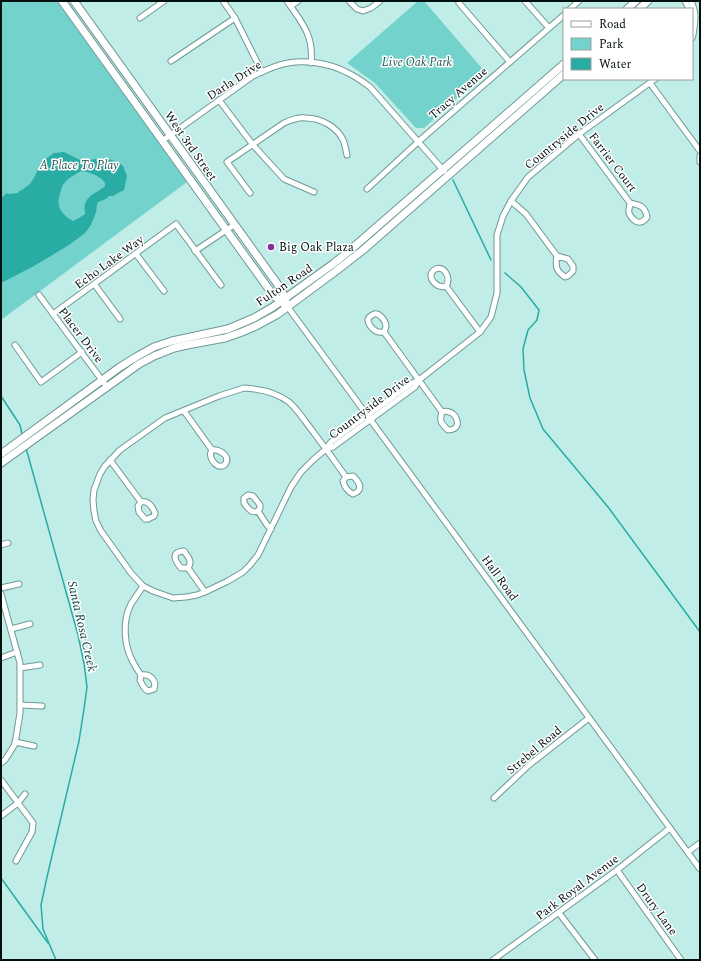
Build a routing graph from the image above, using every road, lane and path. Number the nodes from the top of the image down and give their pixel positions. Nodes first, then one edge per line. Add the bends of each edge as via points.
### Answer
1 (62, 1) edge
2 (74, 1) edge
3 (164, 1) edge
4 (223, 1) edge
5 (287, 1) edge
6 (298, 1) edge
7 (349, 1) edge
8 (380, 1) edge
9 (525, 1) edge
10 (579, 1) edge
11 (636, 1) edge
12 (648, 1) edge
13 (691, 1) edge
14 (459, 3) dead end
15 (291, 6) junction
16 (571, 8) edge
17 (628, 8) edge
18 (640, 8) edge
19 (563, 16) edge
20 (140, 18) dead end
21 (235, 18) junction
22 (696, 20) edge
23 (549, 28) junction
24 (693, 35) edge
25 (171, 61) dead end
26 (510, 62) junction
27 (312, 63) junction
28 (563, 65) edge
29 (262, 72) junction
30 (563, 75) edge
31 (654, 80) edge
32 (650, 83) junction
33 (219, 100) junction
34 (579, 134) junction
35 (170, 135) junction
36 (162, 141) junction
37 (418, 142) junction
38 (253, 145) junction
39 (700, 151) edge
40 (347, 154) dead end
41 (700, 156) edge
42 (700, 162) edge
43 (443, 169) junction
44 (448, 176) junction
45 (367, 189) dead end
46 (314, 192) dead end
47 (250, 193) dead end
48 (511, 201) junction
49 (630, 202) dead end
50 (234, 225) junction
51 (226, 230) junction
52 (195, 251) junction
53 (136, 254) junction
54 (557, 256) dead end
55 (95, 285) junction
56 (221, 285) dead end
57 (446, 286) dead end
58 (164, 291) dead end
59 (39, 295) dead end
60 (282, 300) junction
61 (287, 306) junction
62 (53, 314) junction
63 (120, 319) dead end
64 (384, 332) dead end
65 (480, 332) junction
66 (15, 345) dead end
67 (82, 352) junction
68 (102, 380) junction
69 (419, 380) junction
70 (107, 387) junction
71 (184, 410) junction
72 (442, 412) dead end
73 (369, 418) junction
74 (34, 434) junction
75 (326, 449) junction
76 (212, 450) dead end
77 (1, 454) edge
78 (110, 460) junction
79 (1, 462) edge
80 (346, 477) dead end
81 (140, 502) dead end
82 (258, 511) dead end
83 (271, 529) junction
84 (8, 543) dead end
85 (1, 544) edge
86 (188, 568) dead end
87 (20, 584) dead end
88 (143, 586) junction
89 (1, 588) edge
90 (205, 592) junction
91 (1, 594) edge
92 (4, 613) edge
93 (30, 624) dead end
94 (11, 629) junction
95 (17, 652) junction
96 (1, 658) edge
97 (40, 665) dead end
98 (20, 668) junction
99 (141, 675) dead end
100 (20, 705) junction
101 (42, 706) dead end
102 (589, 718) junction
103 (15, 742) junction
104 (34, 746) dead end
105 (1, 764) edge
106 (1, 780) edge
107 (25, 794) dead end
108 (494, 798) dead end
109 (18, 803) junction
110 (2, 816) edge
111 (670, 828) junction
112 (700, 843) edge
113 (688, 852) junction
114 (16, 861) dead end
115 (700, 869) edge
116 (617, 870) junction
117 (559, 913) junction
118 (493, 960) edge
119 (595, 960) edge
120 (681, 960) edge

1 - 36 main road, West 3rd Street
2 - 35 main road, West 3rd Street
3 - 20 street
4 - 21 street
5 - 15 street
6 - 15 street
7 - 8 street via 363,11
9 - 23 street
10 - 16 street
11 - 17 main road
12 - 18 main road
13 - 22 street
14 - 26 street
15 - 27 street via 309,35
19 - 23 street, Tracy Avenue
21 - 25 street
21 - 29 street
22 - 24 street
23 - 26 street, Tracy Avenue
26 - 37 street, Tracy Avenue
27 - 29 street, Darla Drive via 288,63
27 - 37 street, Darla Drive via 336,67 362,81 376,93
28 - 43 main road, Fulton Road
29 - 33 street, Darla Drive
30 - 44 main road, Fulton Road
31 - 32 street, Countryside Drive
32 - 34 street, Countryside Drive
32 - 39 street
33 - 35 street, Darla Drive
33 - 38 street
34 - 48 street, Countryside Drive via 528,177
34 - 49 street, Farrier Court
35 - 36 street, Darla Drive
35 - 50 main road, West 3rd Street
36 - 51 main road, West 3rd Street
37 - 43 street, Darla Drive
37 - 45 street, Tracy Avenue
38 - 40 street via 284,122 305,118 316,119 335,129 344,141
38 - 46 street via 284,179
38 - 47 street via 227,162
41 - 42 street
43 - 44 street, Darla Drive
43 - 60 main road, Fulton Road via 348,252
44 - 61 main road, Fulton Road via 350,261
48 - 54 street via 526,214
48 - 65 street, Countryside Drive via 497,235 497,293 491,317
50 - 51 street
50 - 60 main road, West 3rd Street via 280,289
51 - 52 street
51 - 60 main road, West 3rd Street via 273,295
52 - 53 street, Echo Lake Way via 176,224
52 - 56 street
53 - 55 street, Echo Lake Way
53 - 58 street
55 - 62 street, Echo Lake Way
55 - 63 street
57 - 65 street
59 - 62 street, Placer Drive
60 - 61 main road, West 3rd Street
60 - 68 main road, Fulton Road via 260,315 235,326 154,347
61 - 70 main road, Fulton Road via 264,322 242,332 217,340 180,346 154,356
61 - 73 street, Hall Road
62 - 67 street, Placer Drive
64 - 69 street
65 - 69 street, Countryside Drive
66 - 67 street via 41,382
67 - 68 street, Placer Drive
68 - 70 street, Placer Drive
68 - 74 main road, Fulton Road
69 - 72 street
69 - 73 street, Countryside Drive
70 - 74 main road, Fulton Road
71 - 75 street via 244,388 266,391 289,402
71 - 76 street
71 - 78 street via 165,418
73 - 75 street, Countryside Drive via 331,442
73 - 102 street, Hall Road
74 - 77 main road, Fulton Road
74 - 79 main road, Fulton Road
75 - 80 street
75 - 83 street, Countryside Drive via 301,472
78 - 81 street
78 - 88 street via 100,474 94,490 96,521 110,544
82 - 83 street
83 - 90 street, Countryside Drive via 258,555 243,572
84 - 85 street
86 - 90 street
87 - 89 street
88 - 90 street, Countryside Drive via 173,598
88 - 99 street via 130,605 125,625 126,645 132,662
91 - 92 street
92 - 94 street
93 - 94 street
94 - 95 street
95 - 96 street
95 - 98 street
97 - 98 street
98 - 100 street
100 - 101 street
100 - 103 street
102 - 108 street, Strebel Road via 529,765
102 - 111 street, Hall Road
103 - 104 street
103 - 105 street
106 - 109 street
107 - 109 street
109 - 110 street
109 - 114 street via 33,823 32,832
111 - 113 street, Hall Road
111 - 116 street, Park Royal Avenue
112 - 113 street
113 - 115 street, Hall Road
116 - 117 street, Park Royal Avenue
116 - 120 street, Drury Lane
117 - 118 street, Park Royal Avenue
117 - 119 street

